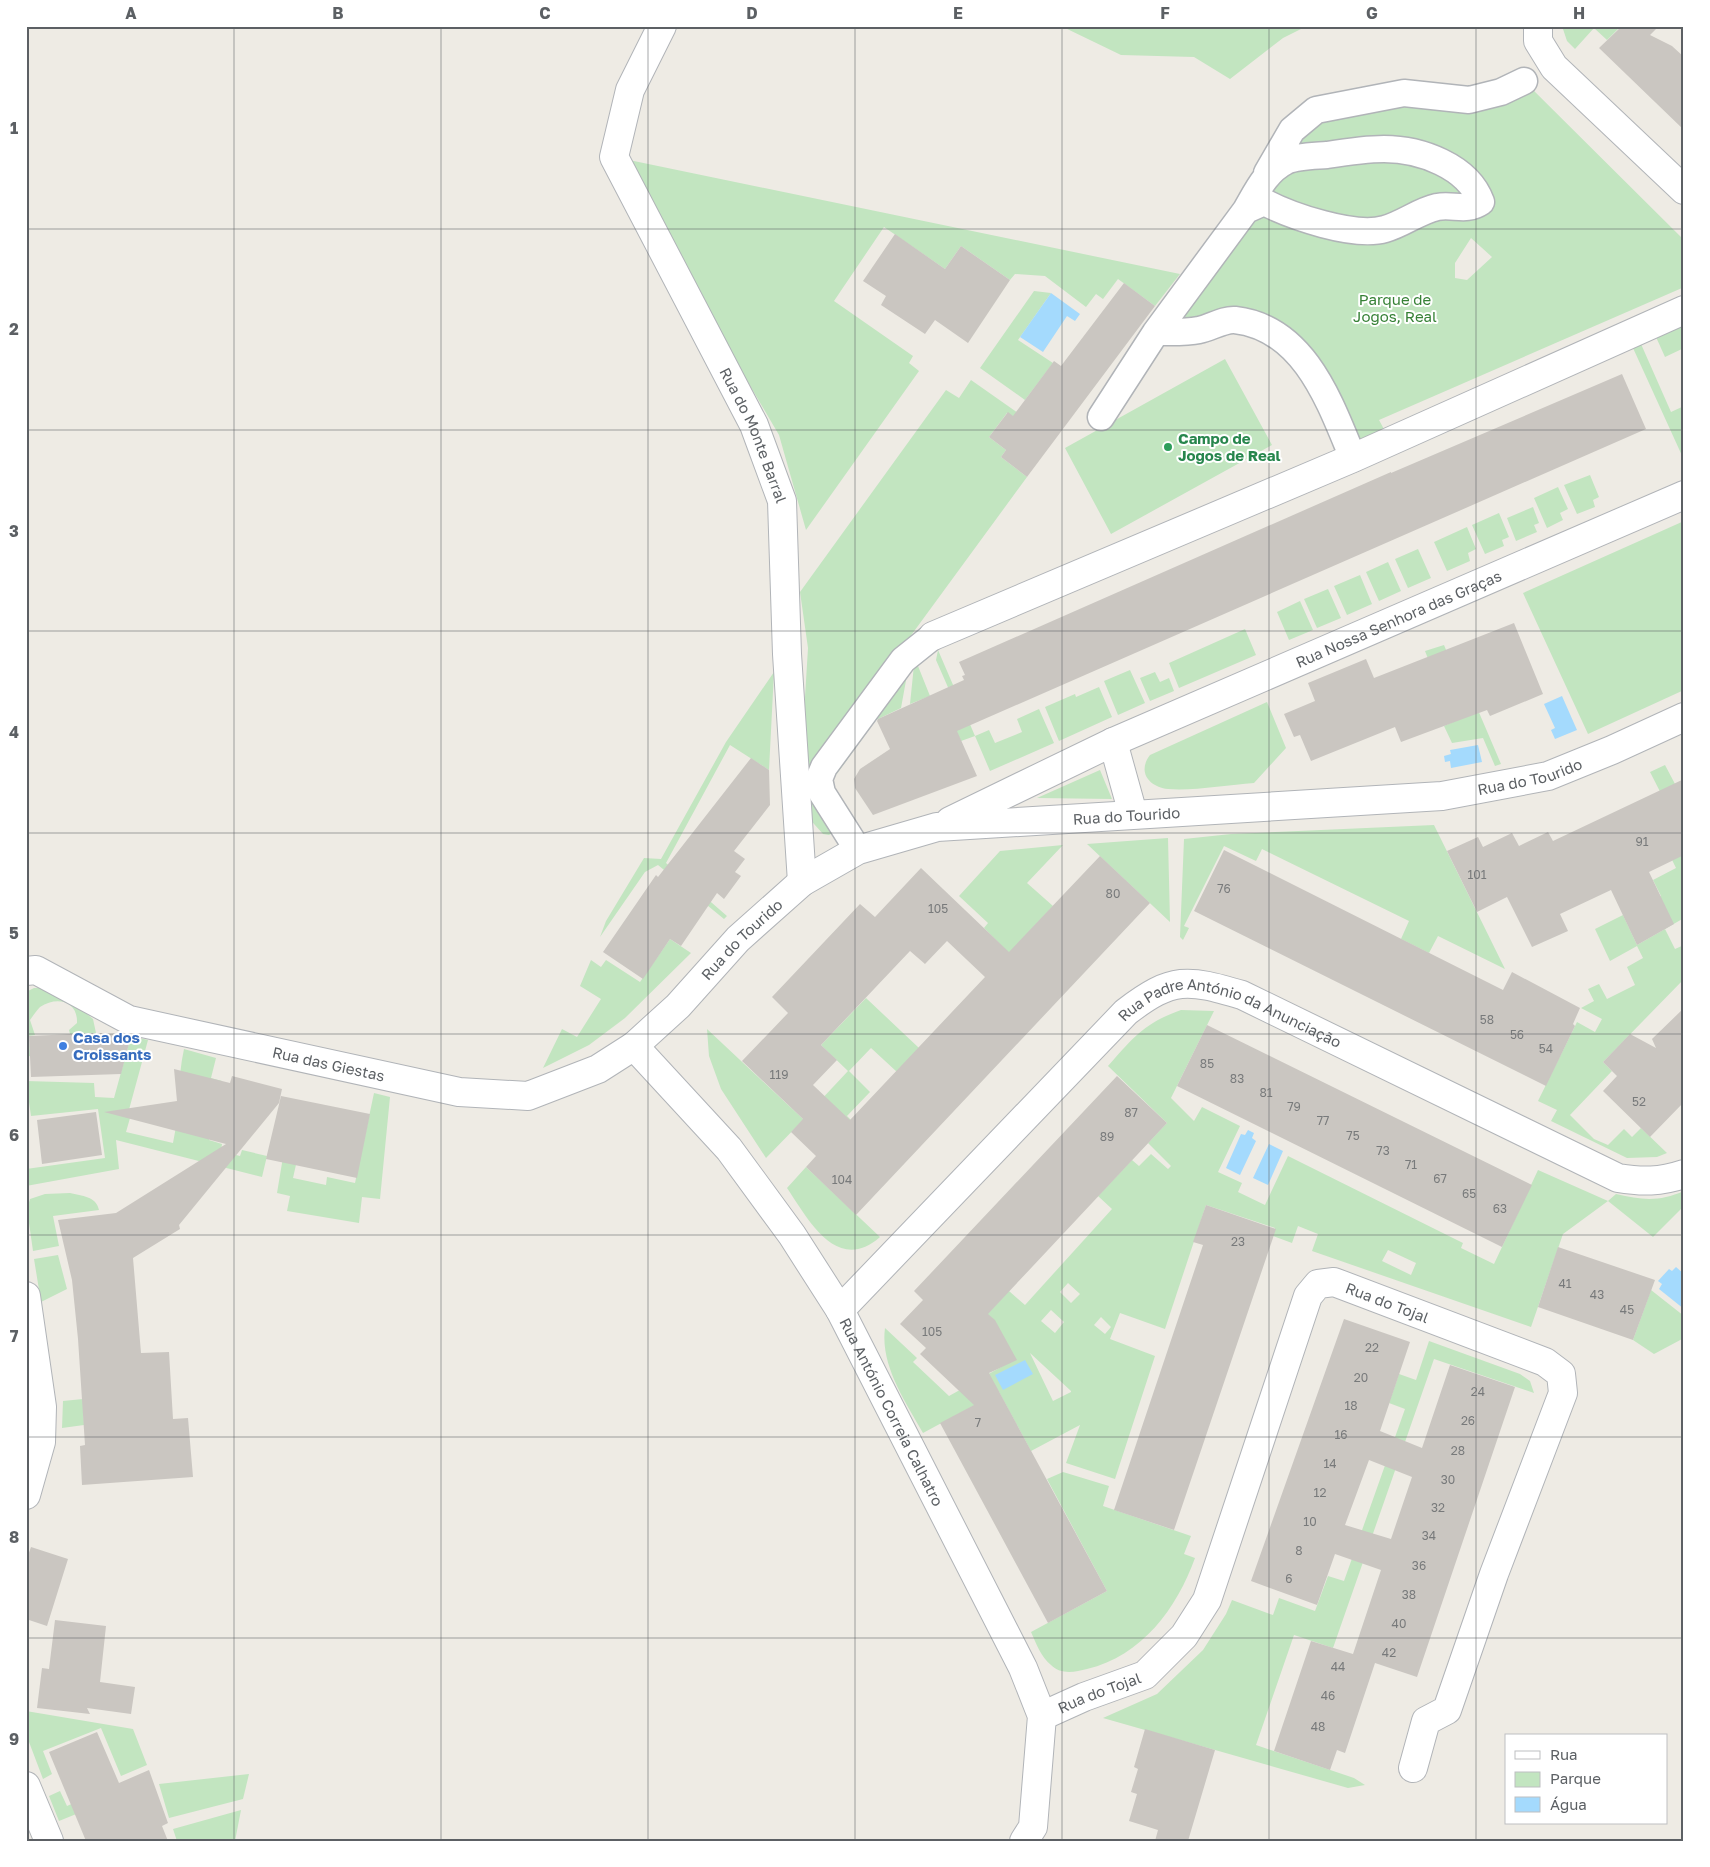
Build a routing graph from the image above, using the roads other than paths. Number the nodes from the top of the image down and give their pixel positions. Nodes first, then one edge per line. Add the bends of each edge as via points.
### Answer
1 (662, 26) edge
2 (1538, 26) edge
3 (1524, 81) dead end
4 (1264, 178) junction
5 (1684, 190) edge
6 (1246, 210) junction
7 (1684, 310) edge
8 (1156, 332) junction
9 (1100, 417) dead end
10 (1353, 458) junction
11 (1684, 495) edge
12 (932, 636) joint
13 (1684, 717) edge
14 (1113, 742) junction
15 (1133, 814) junction
16 (938, 827) junction
17 (858, 850) junction
18 (802, 882) junction
19 (26, 971) edge
20 (634, 1046) junction
21 (1684, 1174) edge
22 (26, 1296) edge
23 (840, 1310) junction
24 (26, 1495) edge
25 (1042, 1716) junction
26 (1413, 1768) dead end
27 (26, 1786) edge
28 (1034, 1836) edge
29 (49, 1841) edge

1 - 18 street, Rua do Monte Barral via 630,90 614,157 754,425 782,501 787,654
2 - 5 street via 1538,41 1554,68
3 - 4 street via 1501,92 1469,100 1404,93 1316,110 1292,130
4 - 6 street
4 - 6 street via 1287,160 1364,149 1387,149 1436,159 1455,170 1476,189 1481,202 1472,208 1435,208 1383,230 1343,229 1288,214 1264,202
6 - 8 street
7 - 10 street
8 - 9 street
8 - 10 street via 1197,331 1234,320 1268,329 1296,350 1320,382
10 - 12 street
11 - 14 street, Rua Nossa Senhora das Graças
12 - 17 street via 903,660 819,778 822,794
13 - 15 street, Rua do Tourido via 1548,776 1442,796
14 - 15 street
14 - 16 street, Rua Nossa Senhora das Graças
15 - 16 street, Rua do Tourido
16 - 17 street, Rua do Tourido
17 - 18 street, Rua do Tourido
18 - 20 street, Rua do Tourido via 738,939 678,1006
19 - 20 street, Rua das Giestas via 36,970 129,1020 459,1092 528,1096 598,1069
20 - 23 street, Rua António Correia Calhatro via 729,1149 792,1235
21 - 23 street, Rua Padre António da Anunciação via 1644,1182 1618,1178 1242,995 1202,984 1173,984 1147,996 1126,1012
22 - 24 street via 42,1407 41,1442
23 - 25 street, Rua António Correia Calhatro via 1023,1668
25 - 26 street, Rua do Tojal via 1084,1697 1145,1676 1184,1636 1207,1600 1308,1296 1318,1284 1334,1282 1545,1362 1561,1374 1563,1393 1494,1574 1447,1710 1426,1721
25 - 28 street, Rua António Correia Calhatro
27 - 29 street

